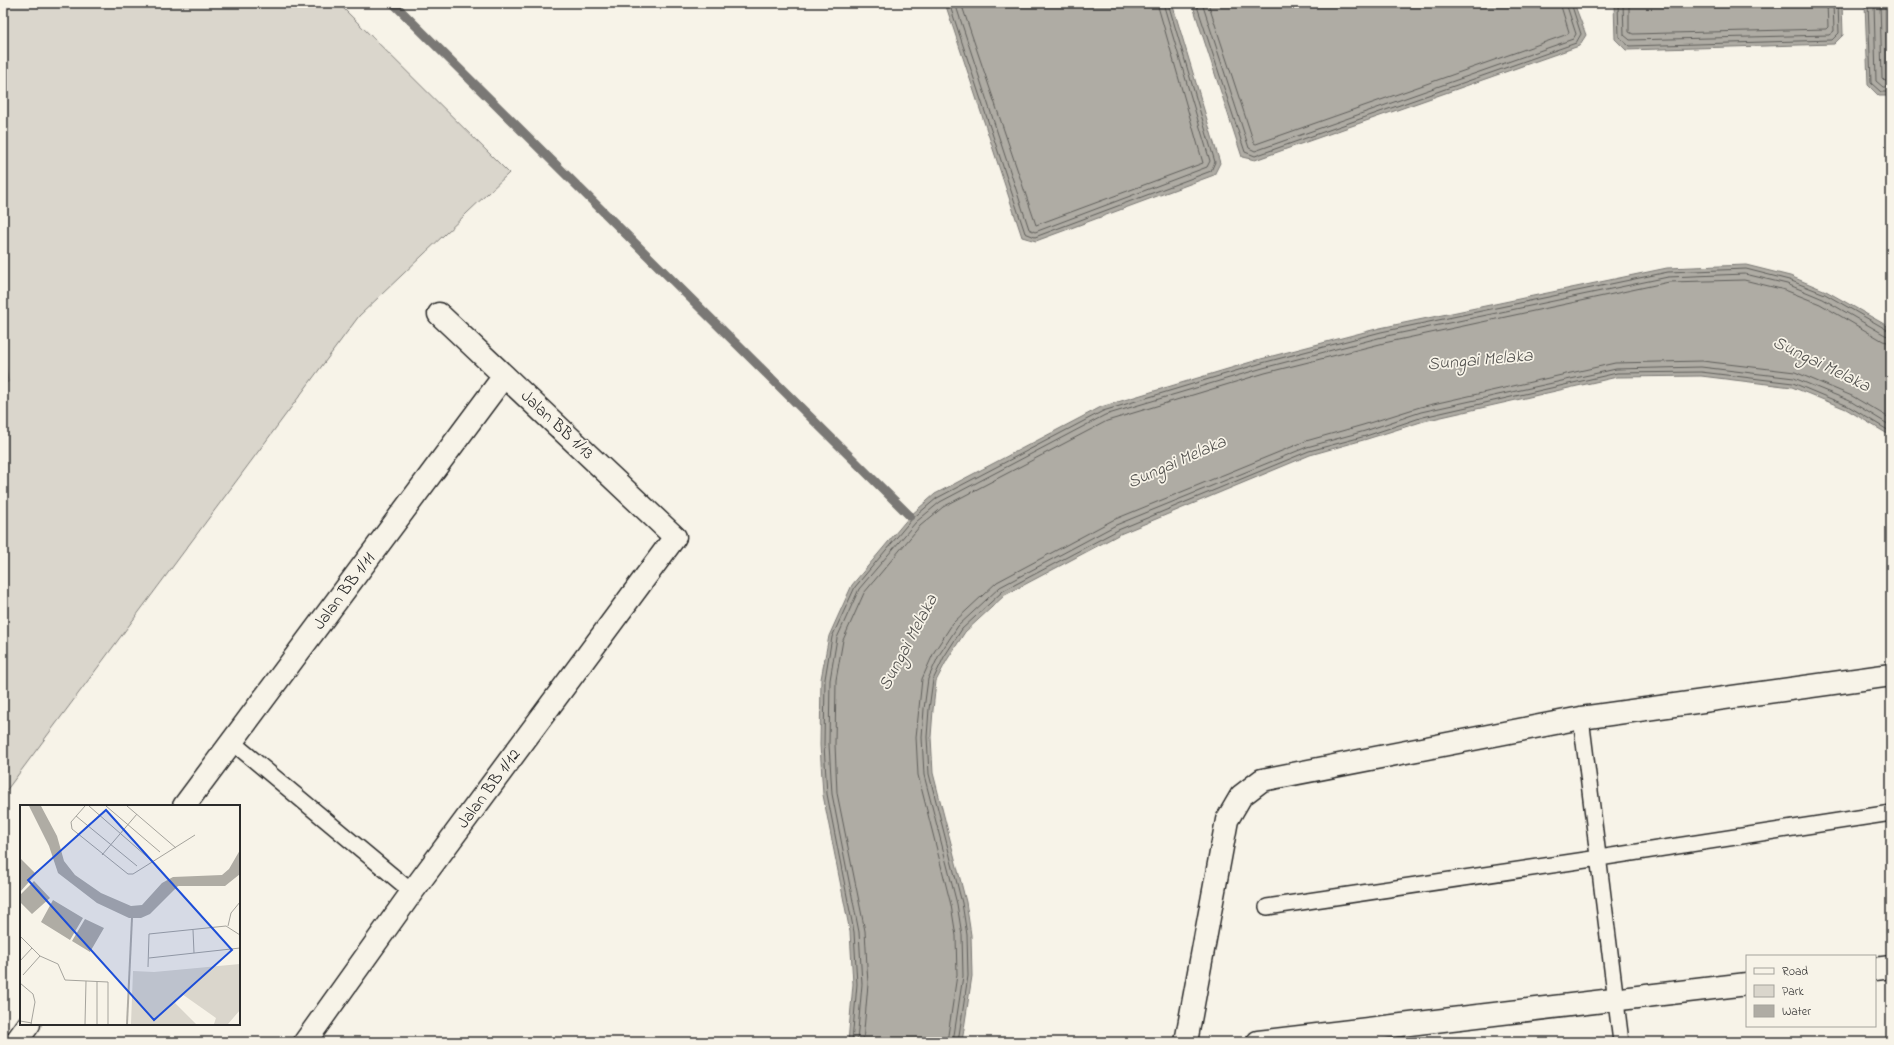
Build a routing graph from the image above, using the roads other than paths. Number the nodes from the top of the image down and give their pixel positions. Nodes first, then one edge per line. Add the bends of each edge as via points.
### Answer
1 (439, 314) dead end
2 (504, 376) junction
3 (675, 537) joint
4 (1891, 675) edge
5 (1581, 718) junction
6 (231, 741) junction
7 (185, 805) edge
8 (1891, 813) edge
9 (1599, 858) junction
10 (412, 892) junction
11 (1266, 906) dead end
12 (1891, 967) edge
13 (1876, 969) edge
14 (1746, 984) edge
15 (1617, 1000) junction
16 (28, 1025) edge
17 (16, 1042) edge
18 (305, 1042) edge
19 (1186, 1042) edge
20 (1258, 1042) edge
21 (1621, 1042) edge

1 - 2 street, Jalan BB 1/13
2 - 3 street, Jalan BB 1/13
2 - 6 street, Jalan BB 1/11
3 - 10 street, Jalan BB 1/12
4 - 5 street
5 - 9 lane
5 - 19 street via 1262,780 1241,796 1226,820
6 - 7 street, Jalan BB 1/11
6 - 10 lane
8 - 9 lane
9 - 11 lane
9 - 15 lane
10 - 18 street, Jalan BB 1/12
12 - 13 street
14 - 15 street
15 - 20 street
15 - 21 lane
16 - 17 street

